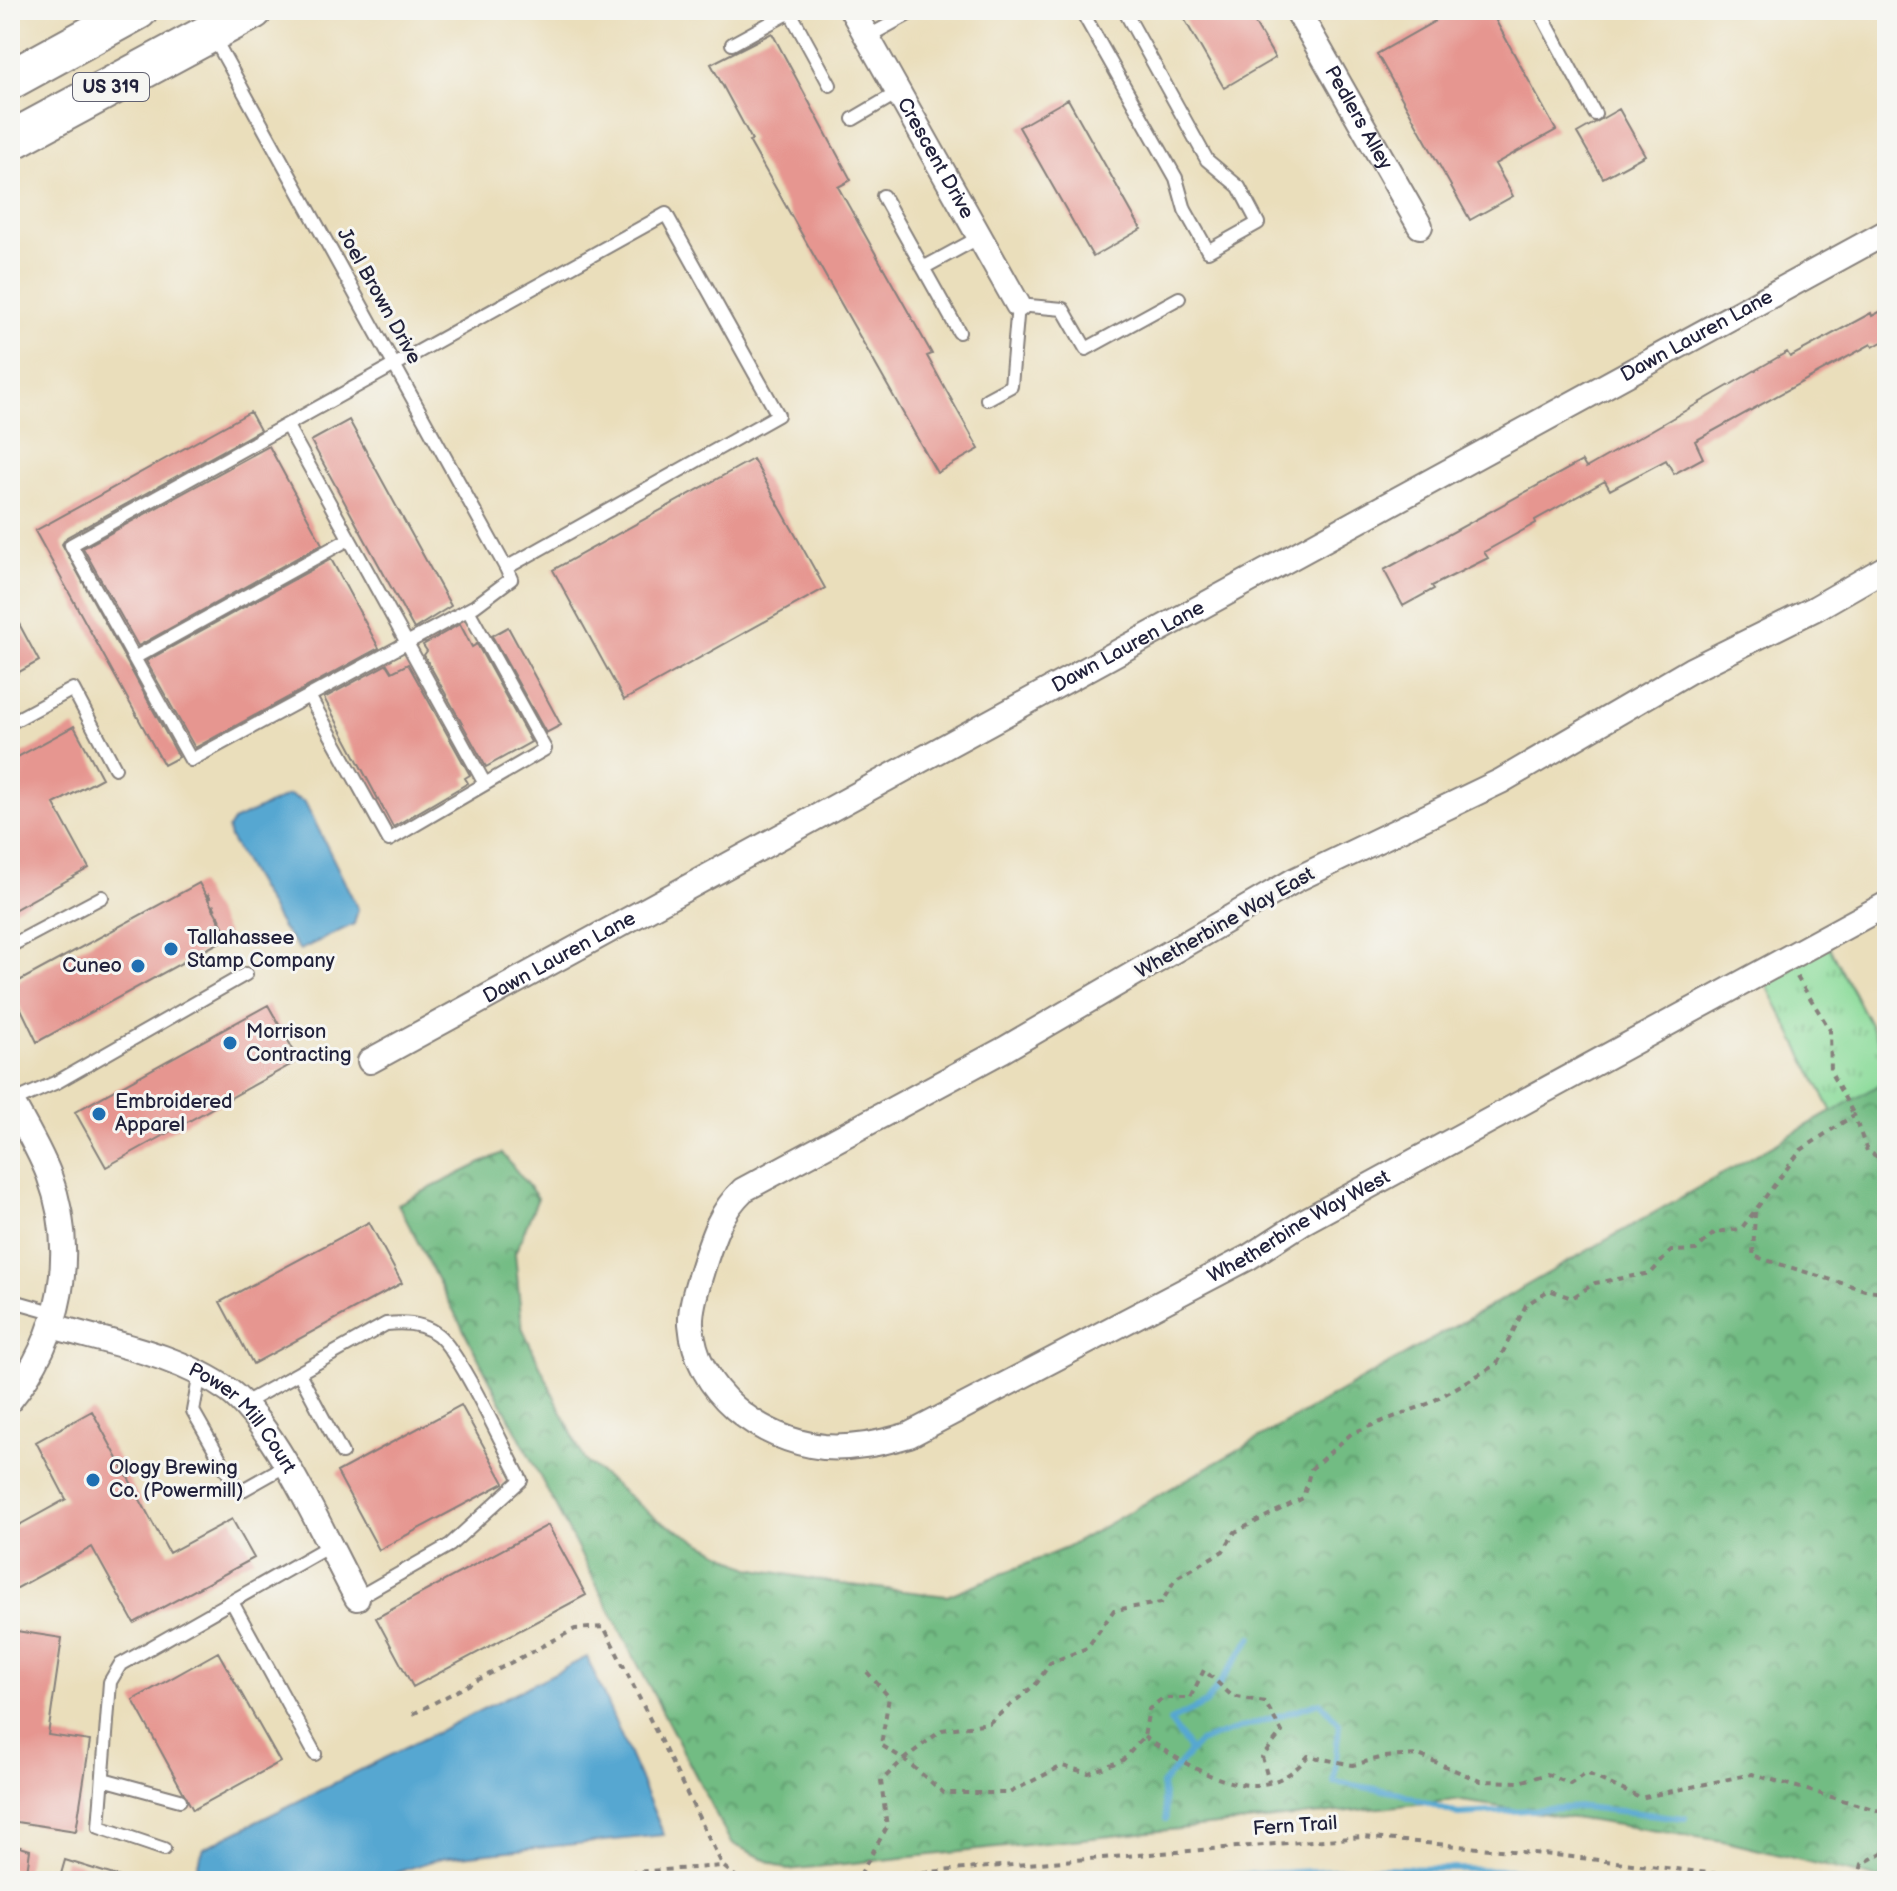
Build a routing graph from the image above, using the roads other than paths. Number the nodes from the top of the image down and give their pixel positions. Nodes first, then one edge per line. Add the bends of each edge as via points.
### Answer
1 (138, 10) edge
2 (253, 10) edge
3 (852, 10) edge
4 (916, 10) edge
5 (1081, 10) edge
6 (1124, 10) edge
7 (1297, 10) edge
8 (1539, 10) edge
9 (792, 11) edge
10 (205, 21) edge
11 (867, 37) junction
12 (732, 44) dead end
13 (10, 80) edge
14 (830, 85) dead end
15 (899, 92) junction
16 (1595, 114) dead end
17 (853, 119) dead end
18 (10, 141) edge
19 (883, 196) dead end
20 (1420, 226) dead end
21 (1887, 232) edge
22 (980, 237) junction
23 (923, 268) junction
24 (1179, 298) dead end
25 (1018, 305) junction
26 (959, 332) dead end
27 (395, 366) junction
28 (987, 399) dead end
29 (287, 426) junction
30 (349, 539) junction
31 (1887, 567) edge
32 (509, 573) junction
33 (468, 610) junction
34 (407, 643) junction
35 (134, 658) junction
36 (309, 696) junction
37 (10, 723) edge
38 (115, 768) dead end
39 (485, 784) junction
40 (102, 897) dead end
41 (1887, 904) edge
42 (10, 946) edge
43 (246, 974) dead end
44 (370, 1061) dead end
45 (11, 1100) edge
46 (10, 1300) edge
47 (54, 1320) junction
48 (200, 1373) junction
49 (299, 1373) junction
50 (706, 1375) joint
51 (10, 1400) edge
52 (243, 1404) junction
53 (342, 1453) dead end
54 (285, 1466) junction
55 (329, 1546) junction
56 (357, 1598) joint
57 (232, 1602) junction
58 (315, 1754) dead end
59 (103, 1779) junction
60 (180, 1800) dead end
61 (164, 1849) dead end

1 - 13 main road, US 319
2 - 10 main road, US 319
3 - 11 street, Crescent Drive
4 - 11 lane
5 - 6 lane via 1176,178 1185,210 1208,251 1258,223 1239,187 1207,160
7 - 20 street, Pedlers Alley
8 - 16 lane
9 - 12 lane
9 - 14 lane
10 - 18 main road, US 319
10 - 27 lane, Joel Brown Drive
11 - 15 street, Crescent Drive
15 - 17 lane
15 - 22 street, Crescent Drive
19 - 23 lane
21 - 44 street, Dawn Lauren Lane
22 - 23 lane
22 - 25 street, Crescent Drive
23 - 26 lane
24 - 25 lane via 1086,349 1063,309
25 - 28 lane via 1011,386
27 - 29 lane
27 - 32 lane, Joel Brown Drive
27 - 32 lane via 666,214 778,415
29 - 30 lane
29 - 35 lane via 71,545
30 - 34 lane
30 - 35 lane
31 - 50 street, Whetherbine Way East via 1691,670 1501,781 1295,880 1029,1035 743,1190 725,1207 695,1295 691,1323
32 - 33 lane
33 - 34 lane
33 - 39 lane via 545,749
34 - 36 lane
34 - 39 lane
35 - 36 lane via 191,760
36 - 39 lane via 389,840
37 - 38 lane via 73,689
40 - 42 lane
41 - 50 street, Whetherbine Way West via 1303,1222 1249,1257 909,1435 847,1448 796,1441 731,1406
43 - 45 lane via 57,1082
45 - 47 street via 50,1176 61,1227 63,1272
46 - 47 lane
47 - 48 street, Power Mill Court
47 - 51 street via 42,1353
48 - 52 street, Power Mill Court
48 - 54 lane via 193,1411 239,1492
49 - 52 lane
49 - 53 lane
49 - 56 lane via 386,1324 404,1322 438,1335 521,1480 450,1545
52 - 54 street, Power Mill Court via 263,1426
54 - 55 street, Power Mill Court
55 - 56 street, Power Mill Court
55 - 57 lane
57 - 58 lane
57 - 59 lane via 120,1665 110,1682
59 - 60 lane
59 - 61 lane via 99,1827

